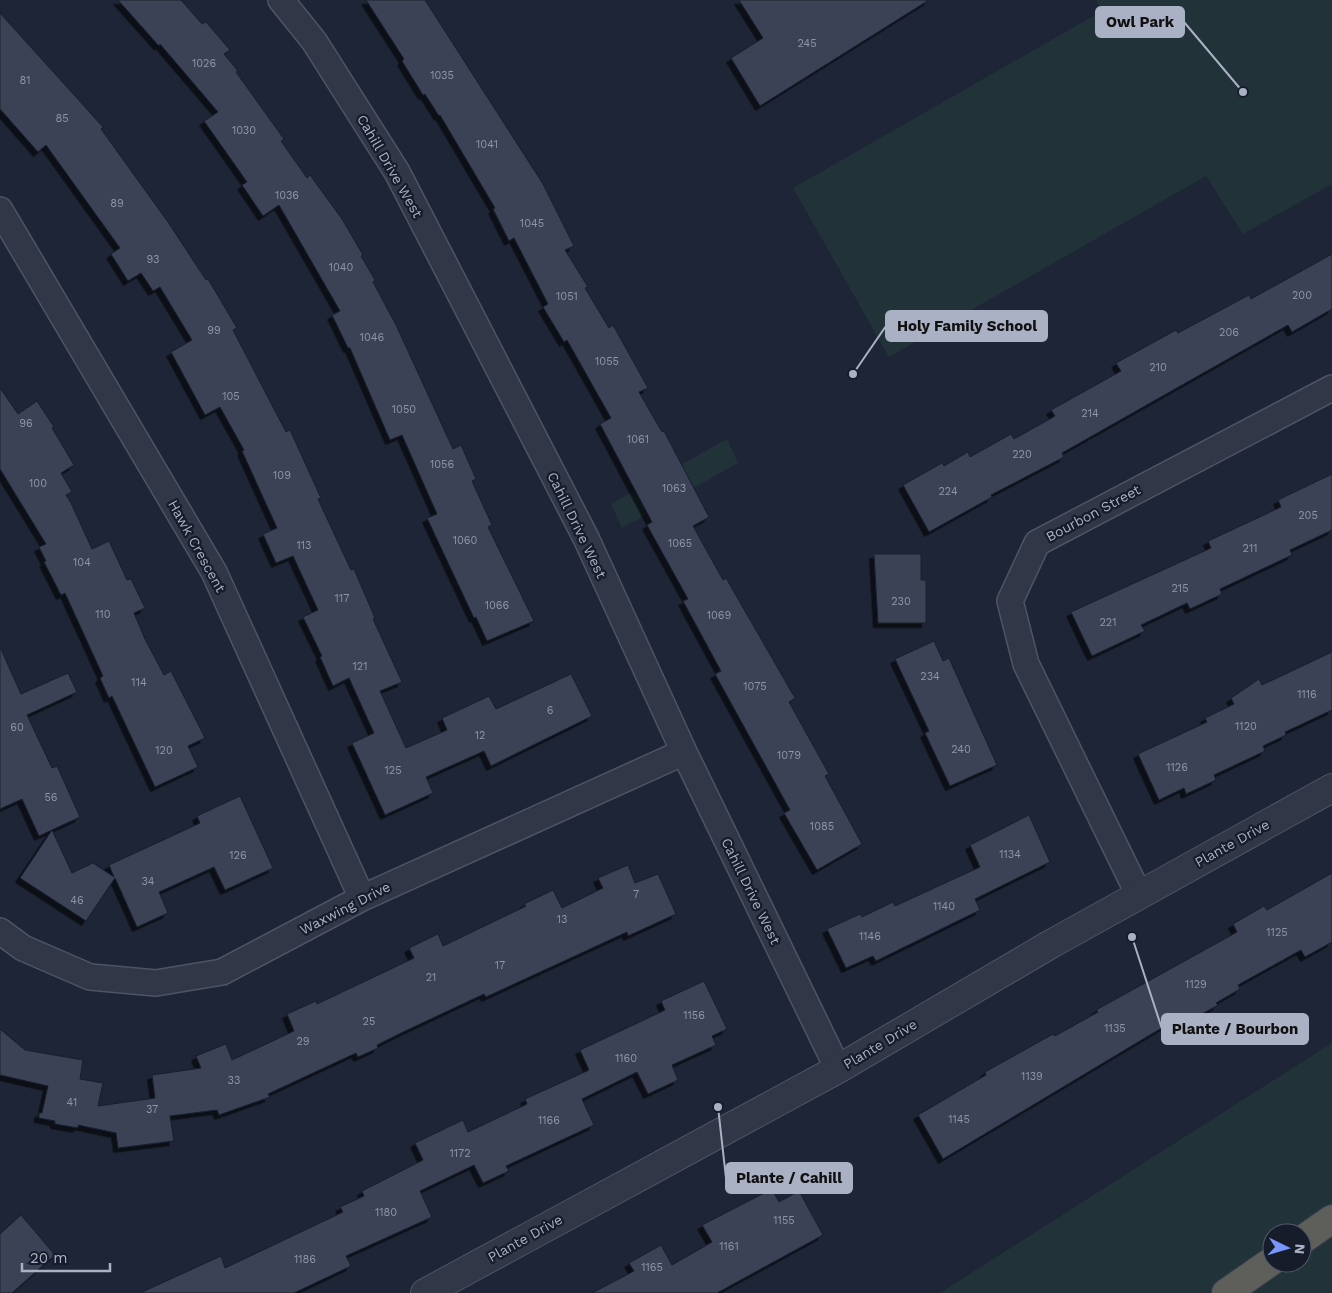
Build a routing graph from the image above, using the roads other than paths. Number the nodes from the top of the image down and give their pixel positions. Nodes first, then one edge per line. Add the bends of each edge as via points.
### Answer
1 (281, 0) edge
2 (0, 210) edge
3 (1332, 388) edge
4 (684, 752) junction
5 (1332, 788) edge
6 (1139, 895) junction
7 (362, 898) junction
8 (0, 931) edge
9 (838, 1069) junction
10 (1332, 1219) edge
11 (1312, 1233) edge
12 (1262, 1267) edge
13 (1262, 1269) edge
14 (424, 1293) edge
15 (1226, 1293) edge
16 (1233, 1293) edge

1 - 4 street, Cahill Drive West via 314,41 397,172 586,538
2 - 7 street, Hawk Crescent via 214,572
3 - 6 street, Bourbon Street via 1037,543 1010,601 1026,664
4 - 7 street, Waxwing Drive
4 - 9 street, Cahill Drive West
5 - 6 street, Plante Drive
6 - 9 street, Plante Drive
7 - 8 street, Waxwing Drive via 222,972 156,983 90,977 23,948
9 - 14 street, Plante Drive
10 - 11 highway
12 - 15 highway
13 - 16 highway

